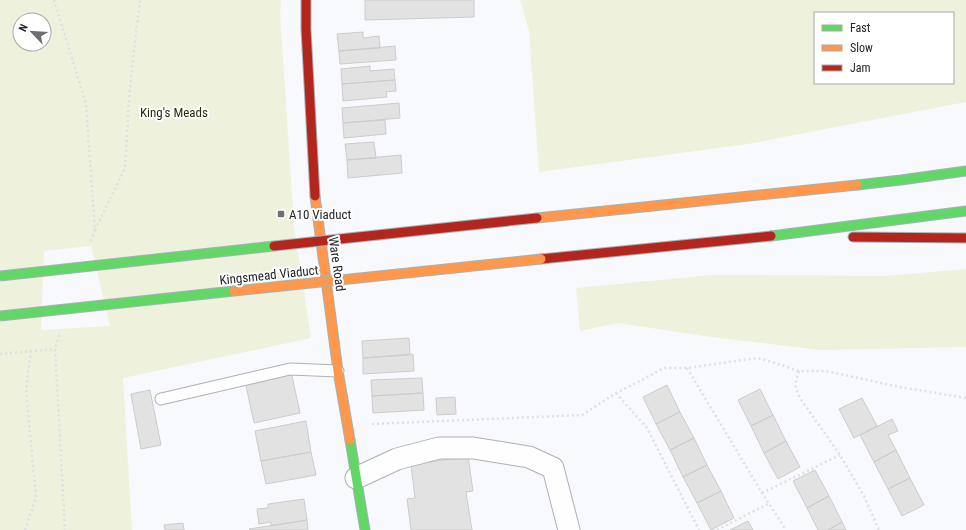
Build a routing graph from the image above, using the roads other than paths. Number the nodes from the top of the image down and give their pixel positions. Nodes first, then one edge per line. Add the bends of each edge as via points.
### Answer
1 (306, 0) edge
2 (966, 164) edge
3 (966, 171) edge
4 (901, 180) junction
5 (966, 211) edge
6 (762, 237) junction
7 (966, 238) edge
8 (0, 276) edge
9 (0, 316) edge
10 (338, 371) junction
11 (161, 399) dead end
12 (356, 478) junction
13 (365, 530) edge
14 (569, 530) edge

1 - 10 main road, Ware Road via 316,205
2 - 4 main road
3 - 4 main road
4 - 8 main road, bridge
5 - 6 main road
6 - 7 main road
6 - 9 main road, Kingsmead Viaduct, bridge
10 - 11 lane via 290,369
10 - 12 main road, Ware Road
12 - 13 main road, Ware Road
12 - 14 street via 397,459 439,448 473,448 529,457 553,468

